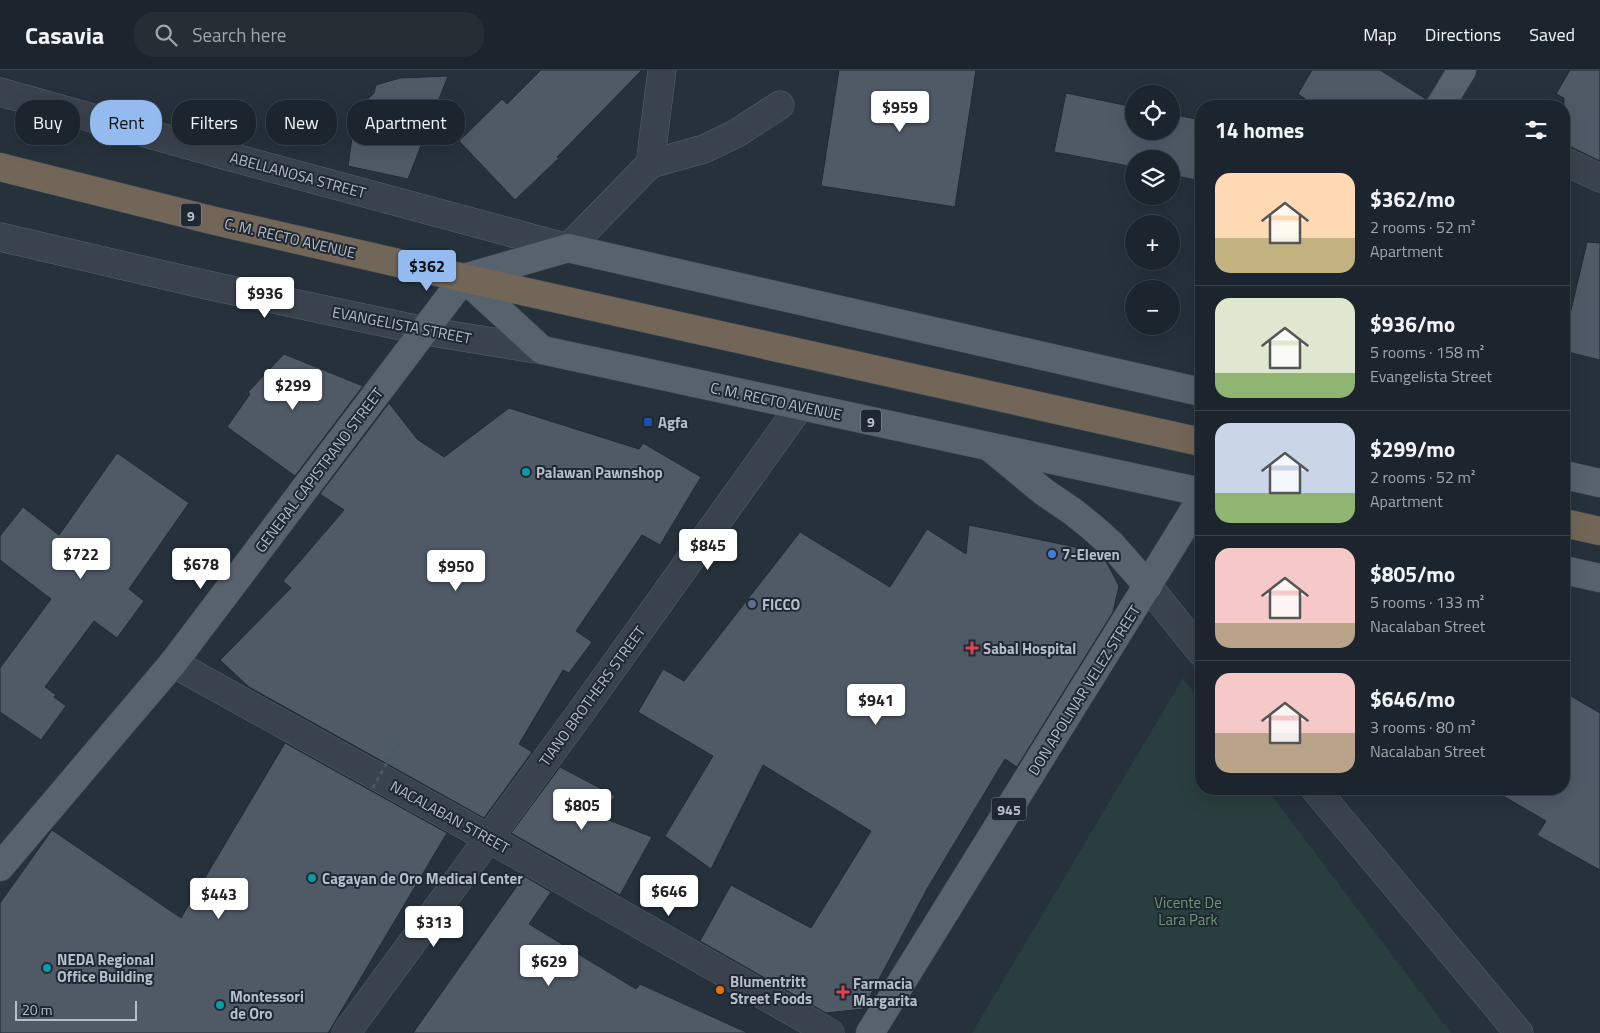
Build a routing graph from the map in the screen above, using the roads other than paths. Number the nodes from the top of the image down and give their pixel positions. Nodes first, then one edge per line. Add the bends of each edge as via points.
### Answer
1 (662, 70) edge
2 (1462, 70) edge
3 (0, 92) edge
4 (1447, 100) edge
5 (780, 105) dead end
6 (650, 164) junction
7 (1570, 164) edge
8 (0, 167) edge
9 (1600, 178) edge
10 (0, 237) edge
11 (568, 248) junction
12 (464, 278) junction
13 (425, 331) junction
14 (542, 350) junction
15 (1195, 391) edge
16 (800, 406) junction
17 (1195, 441) edge
18 (988, 446) junction
19 (1570, 476) edge
20 (1600, 483) edge
21 (1195, 491) edge
22 (1195, 509) edge
23 (1570, 524) edge
24 (1600, 531) edge
25 (1570, 571) edge
26 (1600, 578) edge
27 (1148, 586) junction
28 (1195, 645) edge
29 (173, 662) junction
30 (1320, 795) edge
31 (488, 838) junction
32 (0, 868) edge
33 (346, 1033) edge
34 (830, 1033) edge
35 (870, 1033) edge
36 (1519, 1033) edge

1 - 6 street
2 - 4 main road
3 - 11 street, ABELLANOSA STREET
5 - 6 street via 737,133 704,149
6 - 11 street
7 - 9 street
8 - 12 highway, C. M. RECTO AVENUE / 9
10 - 13 street, EVANGELISTA STREET
11 - 12 main road, C. M. RECTO AVENUE / 9
11 - 15 main road, C. M. RECTO AVENUE / 9
12 - 13 main road, GENERAL CAPISTRANO STREET
12 - 14 main road, C. M. RECTO AVENUE / 9
12 - 17 highway, C. M. RECTO AVENUE / 9
13 - 14 street, EVANGELISTA STREET
13 - 29 main road, GENERAL CAPISTRANO STREET
14 - 16 main road, C. M. RECTO AVENUE / 9
16 - 18 main road, C. M. RECTO AVENUE / 9
16 - 31 street, TIANO BROTHERS STREET
18 - 21 main road, C. M. RECTO AVENUE / 9
18 - 27 main road via 1092,527
19 - 20 main road
22 - 27 main road, DON APOLINAR VELEZ STREET / 945
23 - 24 highway
25 - 26 main road
27 - 28 street
27 - 35 main road, DON APOLINAR VELEZ STREET / 945
29 - 31 street, NACALABAN STREET
29 - 32 main road, GENERAL CAPISTRANO STREET
30 - 36 street
31 - 33 street, TIANO BROTHERS STREET
31 - 34 street, NACALABAN STREET

